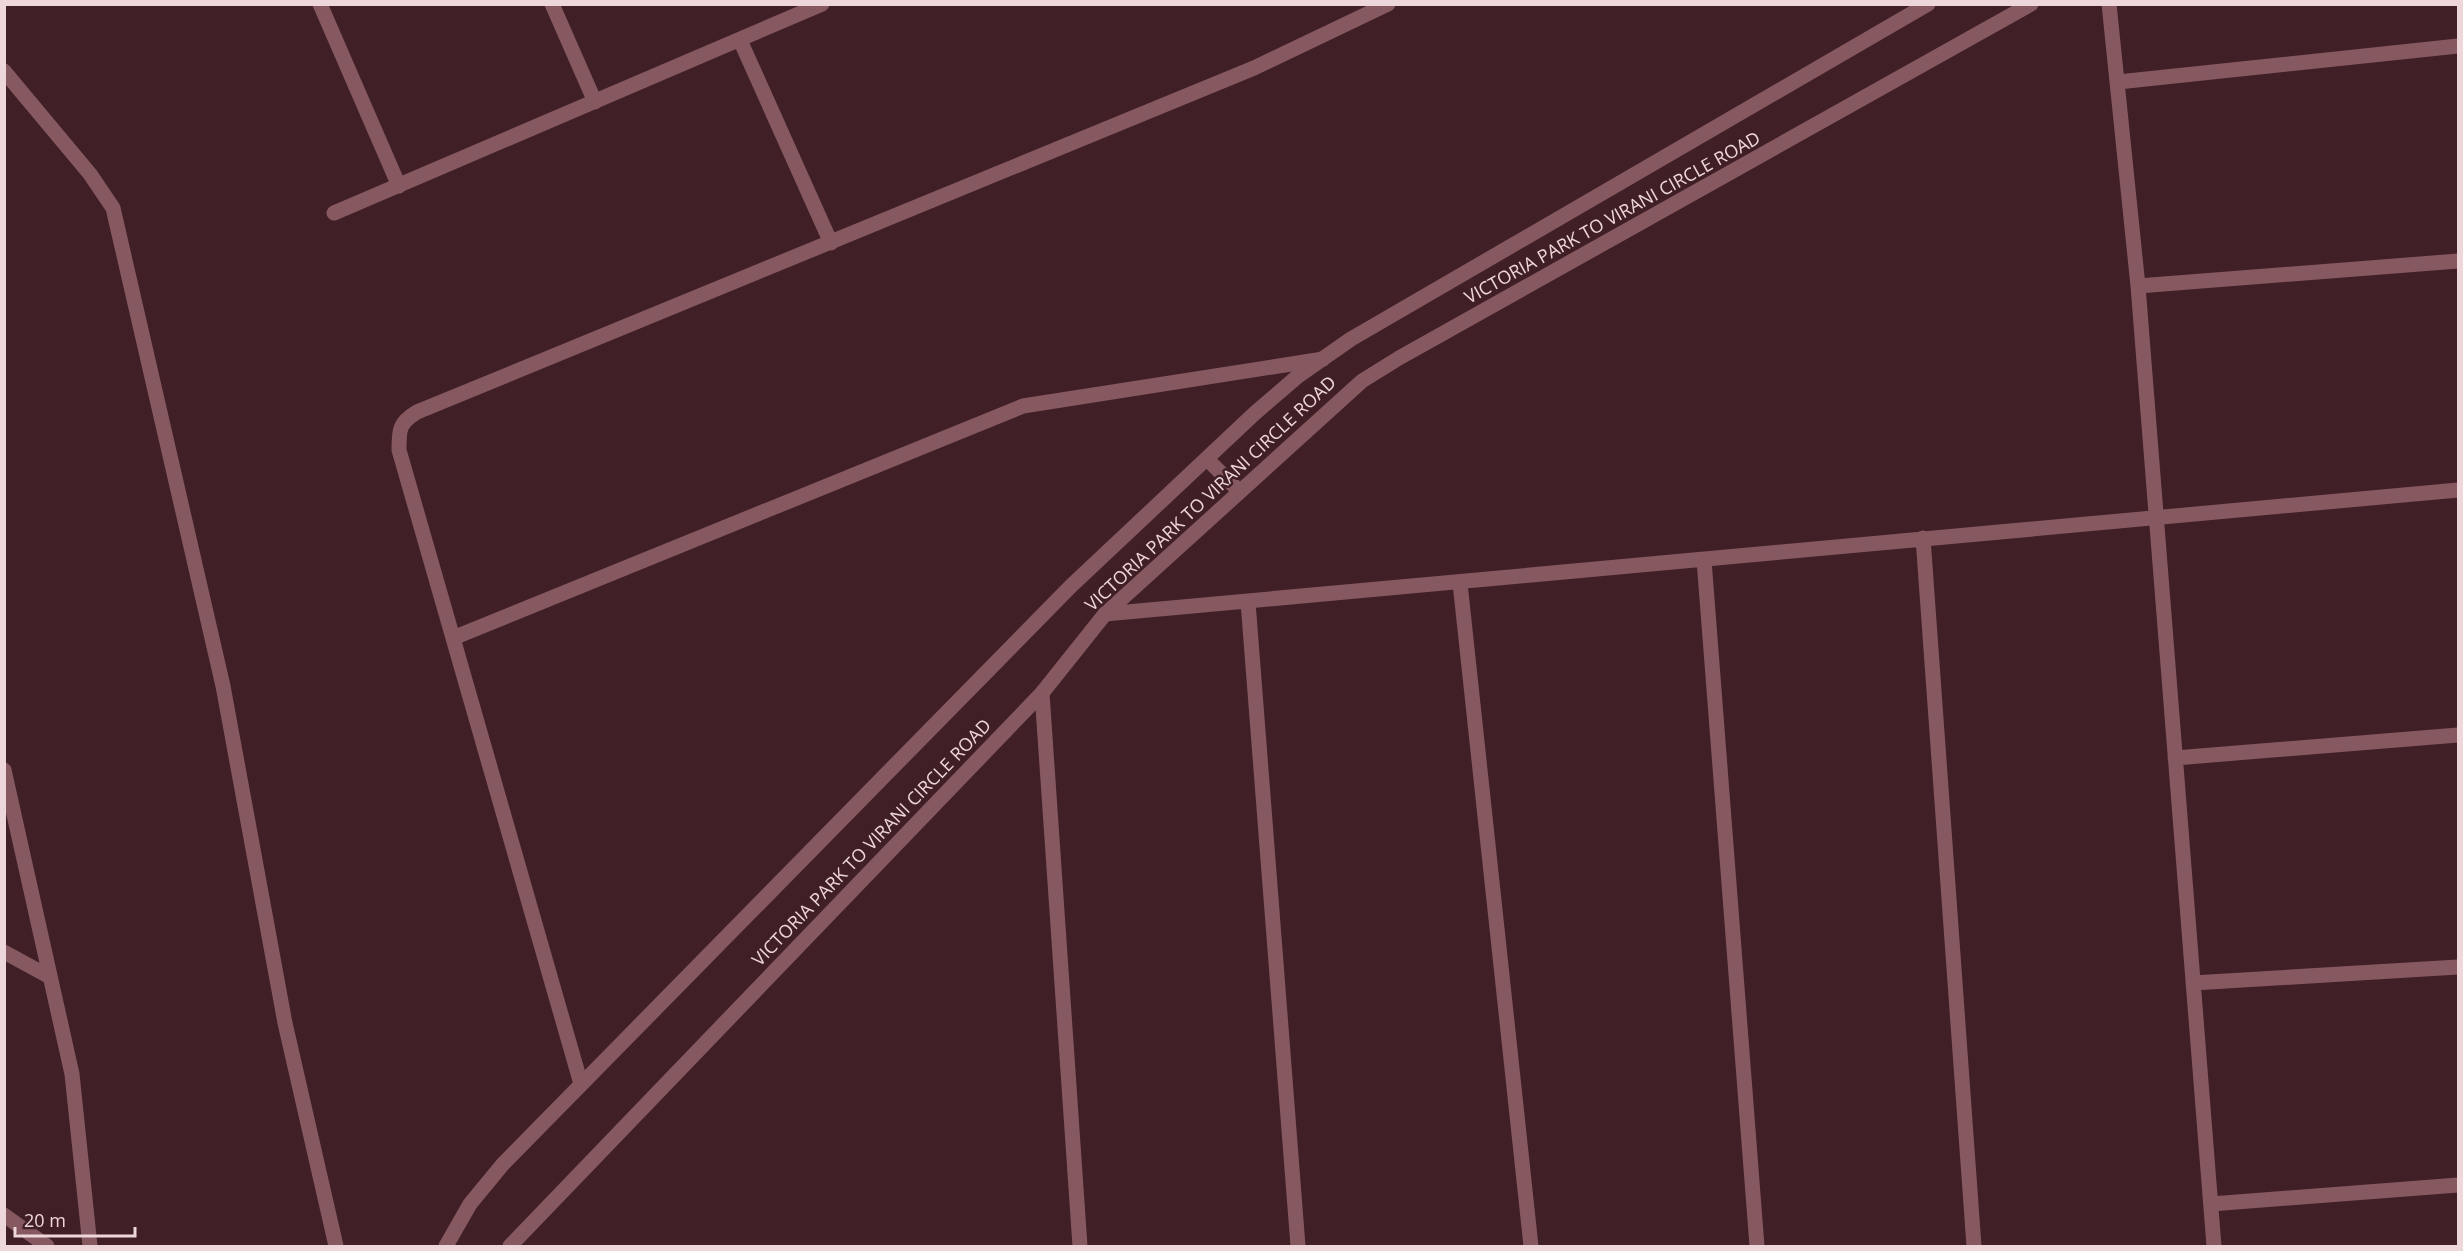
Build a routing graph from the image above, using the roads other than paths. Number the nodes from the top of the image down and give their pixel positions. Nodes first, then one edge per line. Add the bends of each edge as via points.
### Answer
1 (320, 4) edge
2 (552, 4) edge
3 (822, 4) edge
4 (1388, 4) edge
5 (1928, 4) edge
6 (2031, 4) edge
7 (2109, 4) edge
8 (740, 40) junction
9 (2458, 46) edge
10 (4, 71) edge
11 (2118, 82) junction
12 (595, 102) junction
13 (399, 186) junction
14 (334, 213) dead end
15 (831, 243) junction
16 (2458, 261) edge
17 (2138, 286) junction
18 (1323, 358) junction
19 (1207, 459) junction
20 (2458, 490) edge
21 (1239, 491) junction
22 (2156, 516) junction
23 (1923, 538) junction
24 (1704, 560) junction
25 (1460, 583) junction
26 (1248, 602) junction
27 (1105, 614) junction
28 (453, 638) junction
29 (1042, 693) junction
30 (2458, 735) edge
31 (2175, 758) junction
32 (4, 770) edge
33 (4, 952) edge
34 (2458, 967) edge
35 (50, 977) junction
36 (2193, 983) junction
37 (581, 1084) junction
38 (2458, 1185) edge
39 (2211, 1204) junction
40 (4, 1215) edge
41 (48, 1246) edge
42 (90, 1246) edge
43 (336, 1246) edge
44 (446, 1246) edge
45 (510, 1246) edge
46 (1080, 1246) edge
47 (1298, 1246) edge
48 (1531, 1246) edge
49 (1757, 1246) edge
50 (1974, 1246) edge
51 (2214, 1246) edge

1 - 13 street
2 - 12 street
3 - 8 street
4 - 15 street via 1254,68
5 - 18 street, VICTORIA PARK TO VIRANI CIRCLE ROAD
6 - 21 street, VICTORIA PARK TO VIRANI CIRCLE ROAD via 1399,358 1362,381
7 - 11 street
8 - 12 street
8 - 15 street
9 - 11 street
10 - 43 street via 90,174 113,208 223,686 285,1023
11 - 17 street
12 - 13 street
13 - 14 street
15 - 28 street via 404,420 399,450
16 - 17 street
17 - 22 street
18 - 19 street, VICTORIA PARK TO VIRANI CIRCLE ROAD via 1255,413
18 - 28 street via 1023,406
19 - 21 street
19 - 37 street, VICTORIA PARK TO VIRANI CIRCLE ROAD via 1046,611
20 - 22 street
21 - 27 street, VICTORIA PARK TO VIRANI CIRCLE ROAD
22 - 23 street
22 - 31 street
23 - 24 street
23 - 50 street
24 - 25 street
24 - 49 street
25 - 26 street
25 - 48 street
26 - 27 street
26 - 47 street
27 - 29 street, VICTORIA PARK TO VIRANI CIRCLE ROAD
28 - 37 street
29 - 45 street, VICTORIA PARK TO VIRANI CIRCLE ROAD
29 - 46 street
30 - 31 street
31 - 36 street
32 - 35 street
33 - 35 street
34 - 36 street
35 - 42 street via 72,1074
36 - 39 street
37 - 44 street, VICTORIA PARK TO VIRANI CIRCLE ROAD via 502,1164 470,1204
38 - 39 street
39 - 51 street
40 - 41 street

